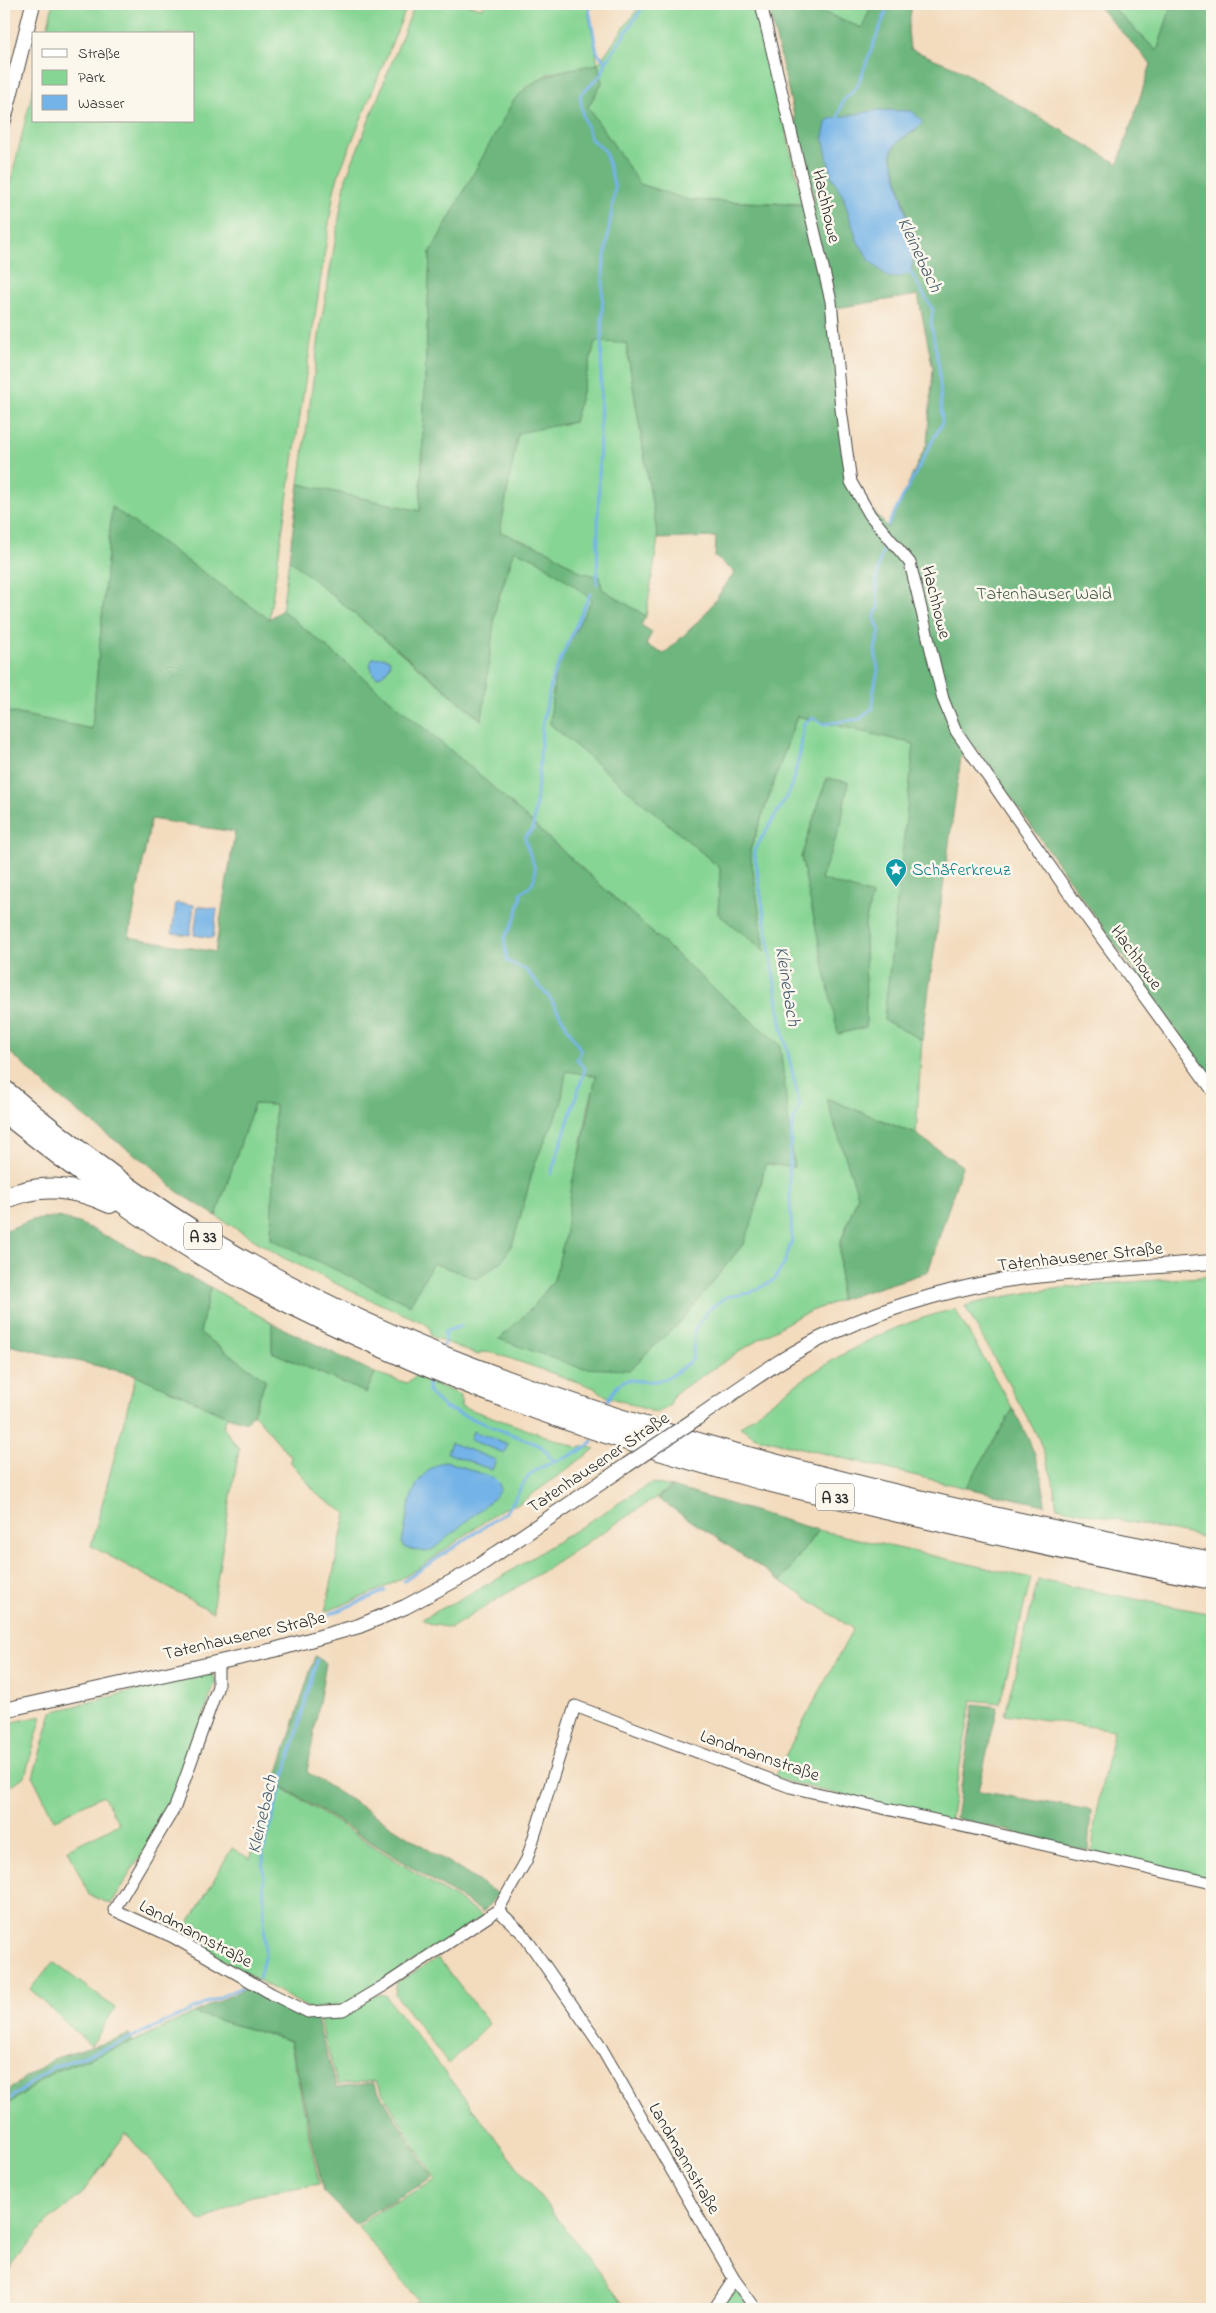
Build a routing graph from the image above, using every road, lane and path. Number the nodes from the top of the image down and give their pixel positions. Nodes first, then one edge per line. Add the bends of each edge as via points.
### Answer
1 (33, 4) edge
2 (761, 4) edge
3 (4, 120) edge
4 (4, 1090) edge
5 (1212, 1090) edge
6 (4, 1112) edge
7 (4, 1199) edge
8 (144, 1219) junction
9 (1212, 1262) edge
10 (420, 1355) junction
11 (470, 1376) junction
12 (1212, 1562) edge
13 (1212, 1579) edge
14 (218, 1662) junction
15 (4, 1710) edge
16 (1212, 1884) edge
17 (498, 1910) junction
18 (734, 2279) junction
19 (714, 2309) edge
20 (756, 2309) edge

1 - 3 street
2 - 5 street, Hachhowe via 831,300 840,409 851,482 870,515 910,563 943,699 956,731
4 - 10 highway, A 33 via 106,1171 218,1246
6 - 8 highway, A 33
7 - 8 highway via 33,1189 58,1188 82,1192
8 - 10 highway, A 33 via 256,1287
9 - 14 street, Tatenhausener Straße, bridge via 1033,1276 955,1291 885,1310 830,1333 770,1368 468,1573 405,1607 318,1639
10 - 11 highway, A 33
11 - 12 highway, A 33 via 852,1485
11 - 13 highway, A 33 via 635,1442 750,1476 1060,1549
14 - 15 street, Tatenhausener Straße
14 - 17 street, Landmannstraße via 218,1686 175,1807 114,1910 173,1937 308,2012 343,2010
16 - 17 street, Landmannstraße via 790,1787 575,1706 527,1860
17 - 18 street, Landmannstraße via 523,1934 598,2042
18 - 19 street
18 - 20 street, Landmannstraße

